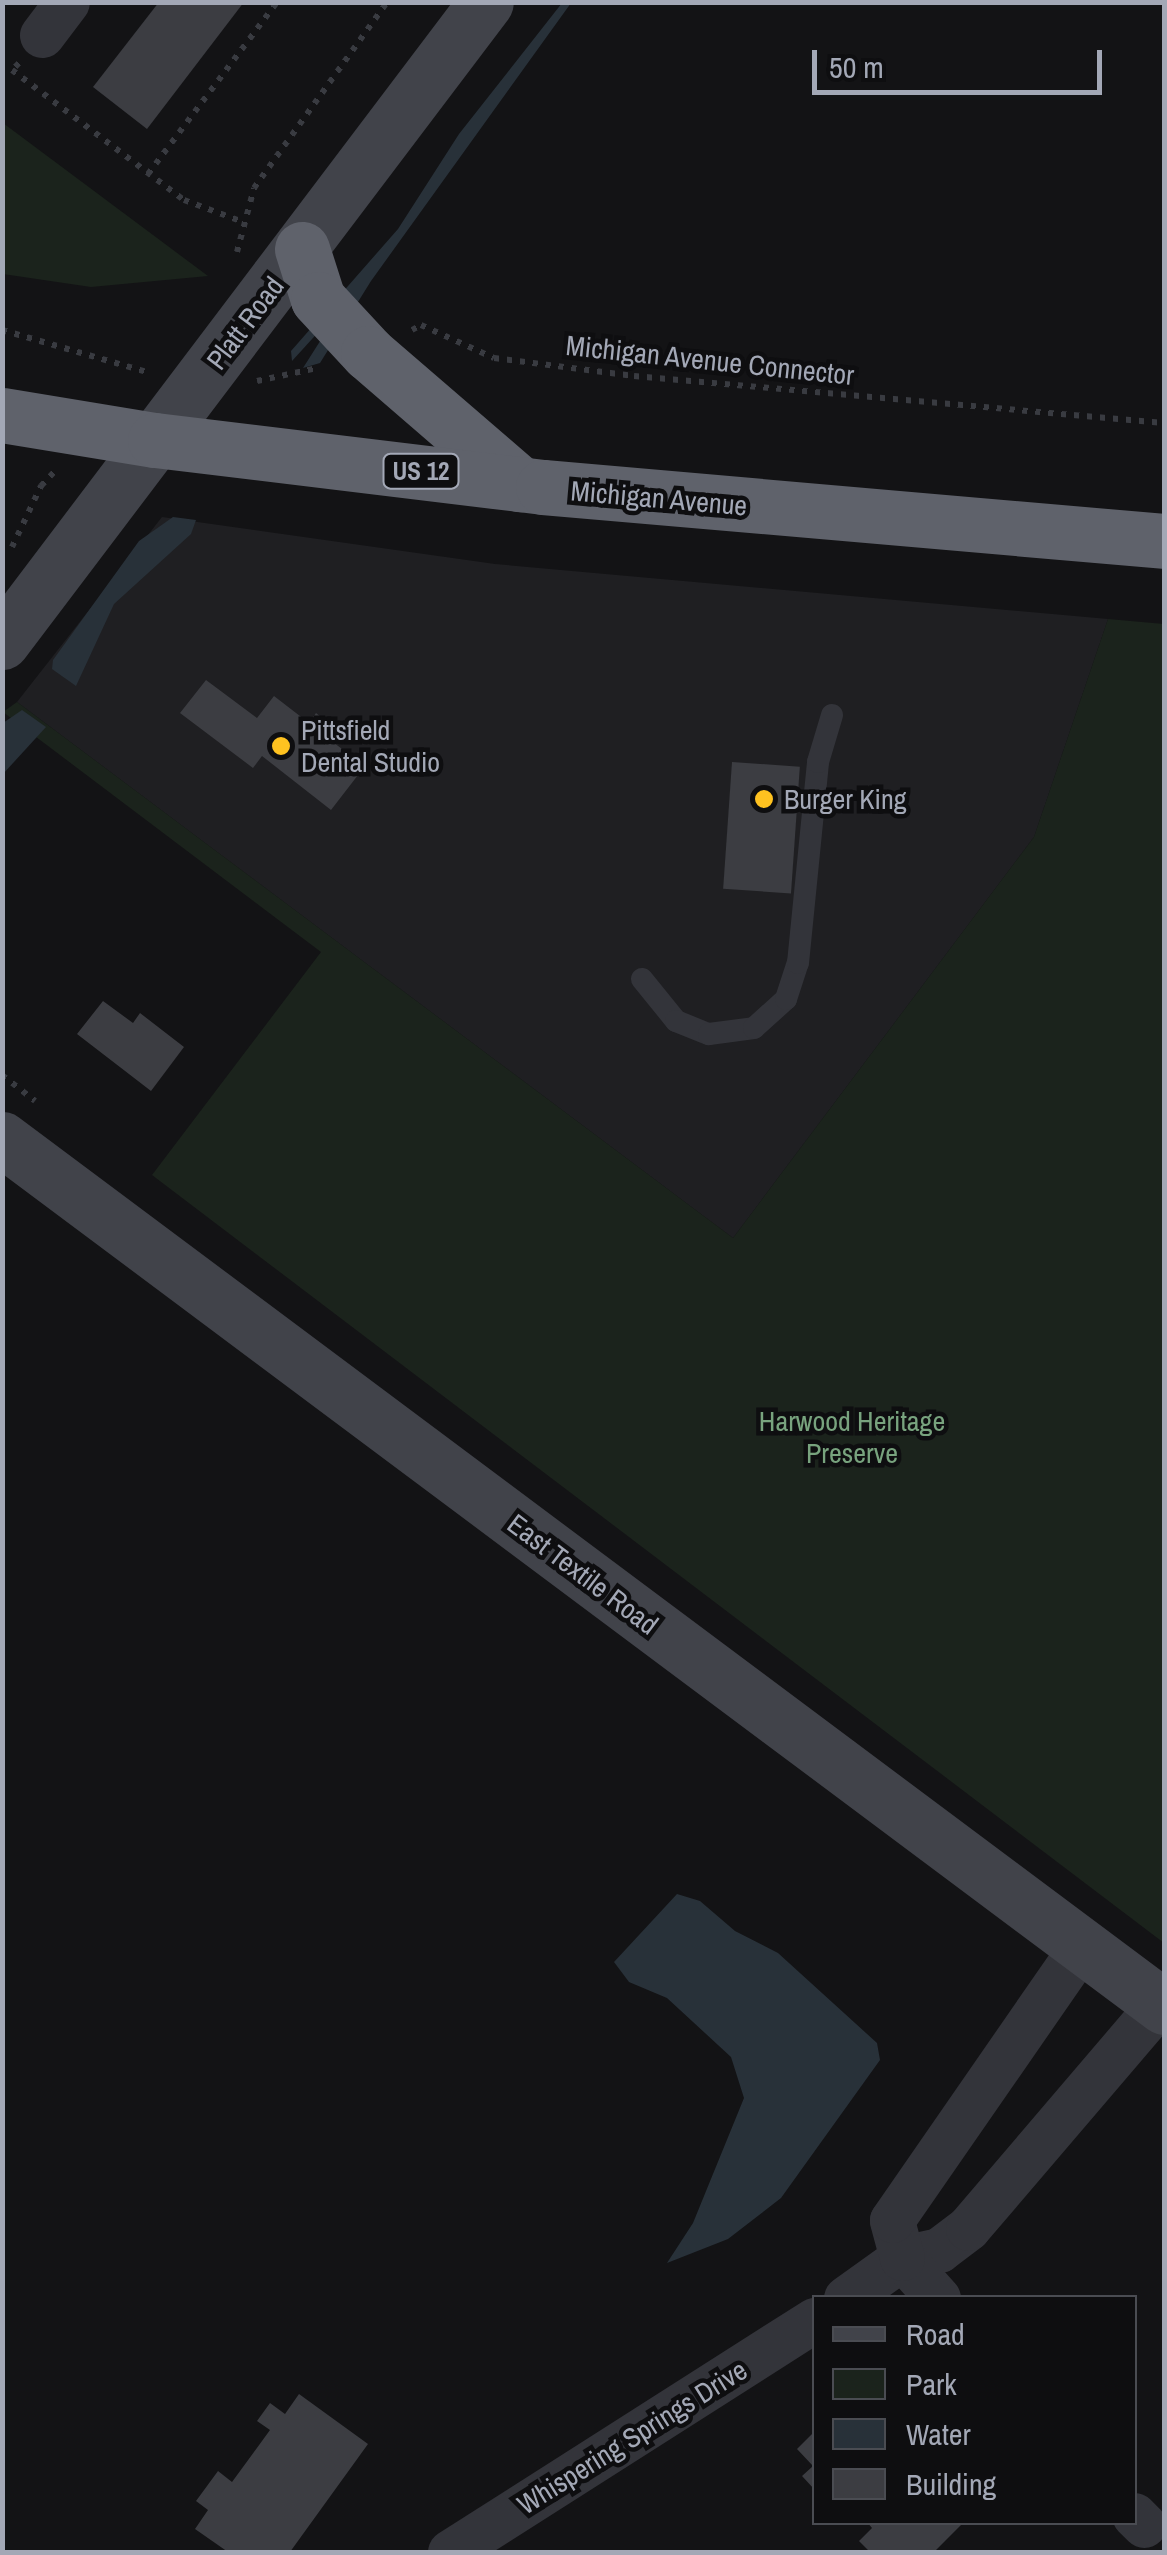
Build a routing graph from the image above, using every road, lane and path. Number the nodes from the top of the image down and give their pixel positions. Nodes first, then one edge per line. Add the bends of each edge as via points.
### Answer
1 (277, 2) edge
2 (387, 2) edge
3 (486, 2) edge
4 (54, 19) edge
5 (148, 174) junction
6 (244, 222) junction
7 (302, 249) junction
8 (236, 259) dead end
9 (2, 330) edge
10 (368, 353) junction
11 (156, 363) dead end
12 (146, 372) junction
13 (268, 382) dead end
14 (141, 384) dead end
15 (2, 414) edge
16 (1164, 423) edge
17 (154, 440) junction
18 (520, 484) junction
19 (40, 486) dead end
20 (1164, 541) edge
21 (3, 566) edge
22 (2, 642) edge
23 (832, 715) dead end
24 (642, 979) dead end
25 (2, 1139) edge
26 (1082, 1946) junction
27 (1162, 2005) edge
28 (902, 2258) junction
29 (850, 2295) edge
30 (935, 2295) edge
31 (812, 2321) edge
32 (450, 2552) edge

1 - 5 path
2 - 6 path via 254,188
3 - 7 main road, Platt Road
4 - 5 path via 12,70
5 - 6 path via 184,200
6 - 8 path
7 - 10 highway via 318,299
7 - 17 main road, Platt Road
9 - 12 path
10 - 13 path, Michigan Avenue Connector
10 - 16 path, Michigan Avenue Connector via 421,326 494,358 857,400
10 - 18 highway
11 - 12 path
12 - 14 path
15 - 17 highway, US 12
17 - 18 highway, Michigan Avenue / US 12
17 - 22 main road, Platt Road
18 - 20 highway, Michigan Avenue / US 12
19 - 21 path
23 - 24 lane via 818,762 798,963 786,999 754,1028 709,1034 676,1021
25 - 26 main road, East Textile Road
26 - 27 main road, East Textile Road
26 - 28 street via 892,2220
27 - 28 street via 968,2228 939,2250
28 - 29 street
28 - 30 street
31 - 32 street, Whispering Springs Drive

